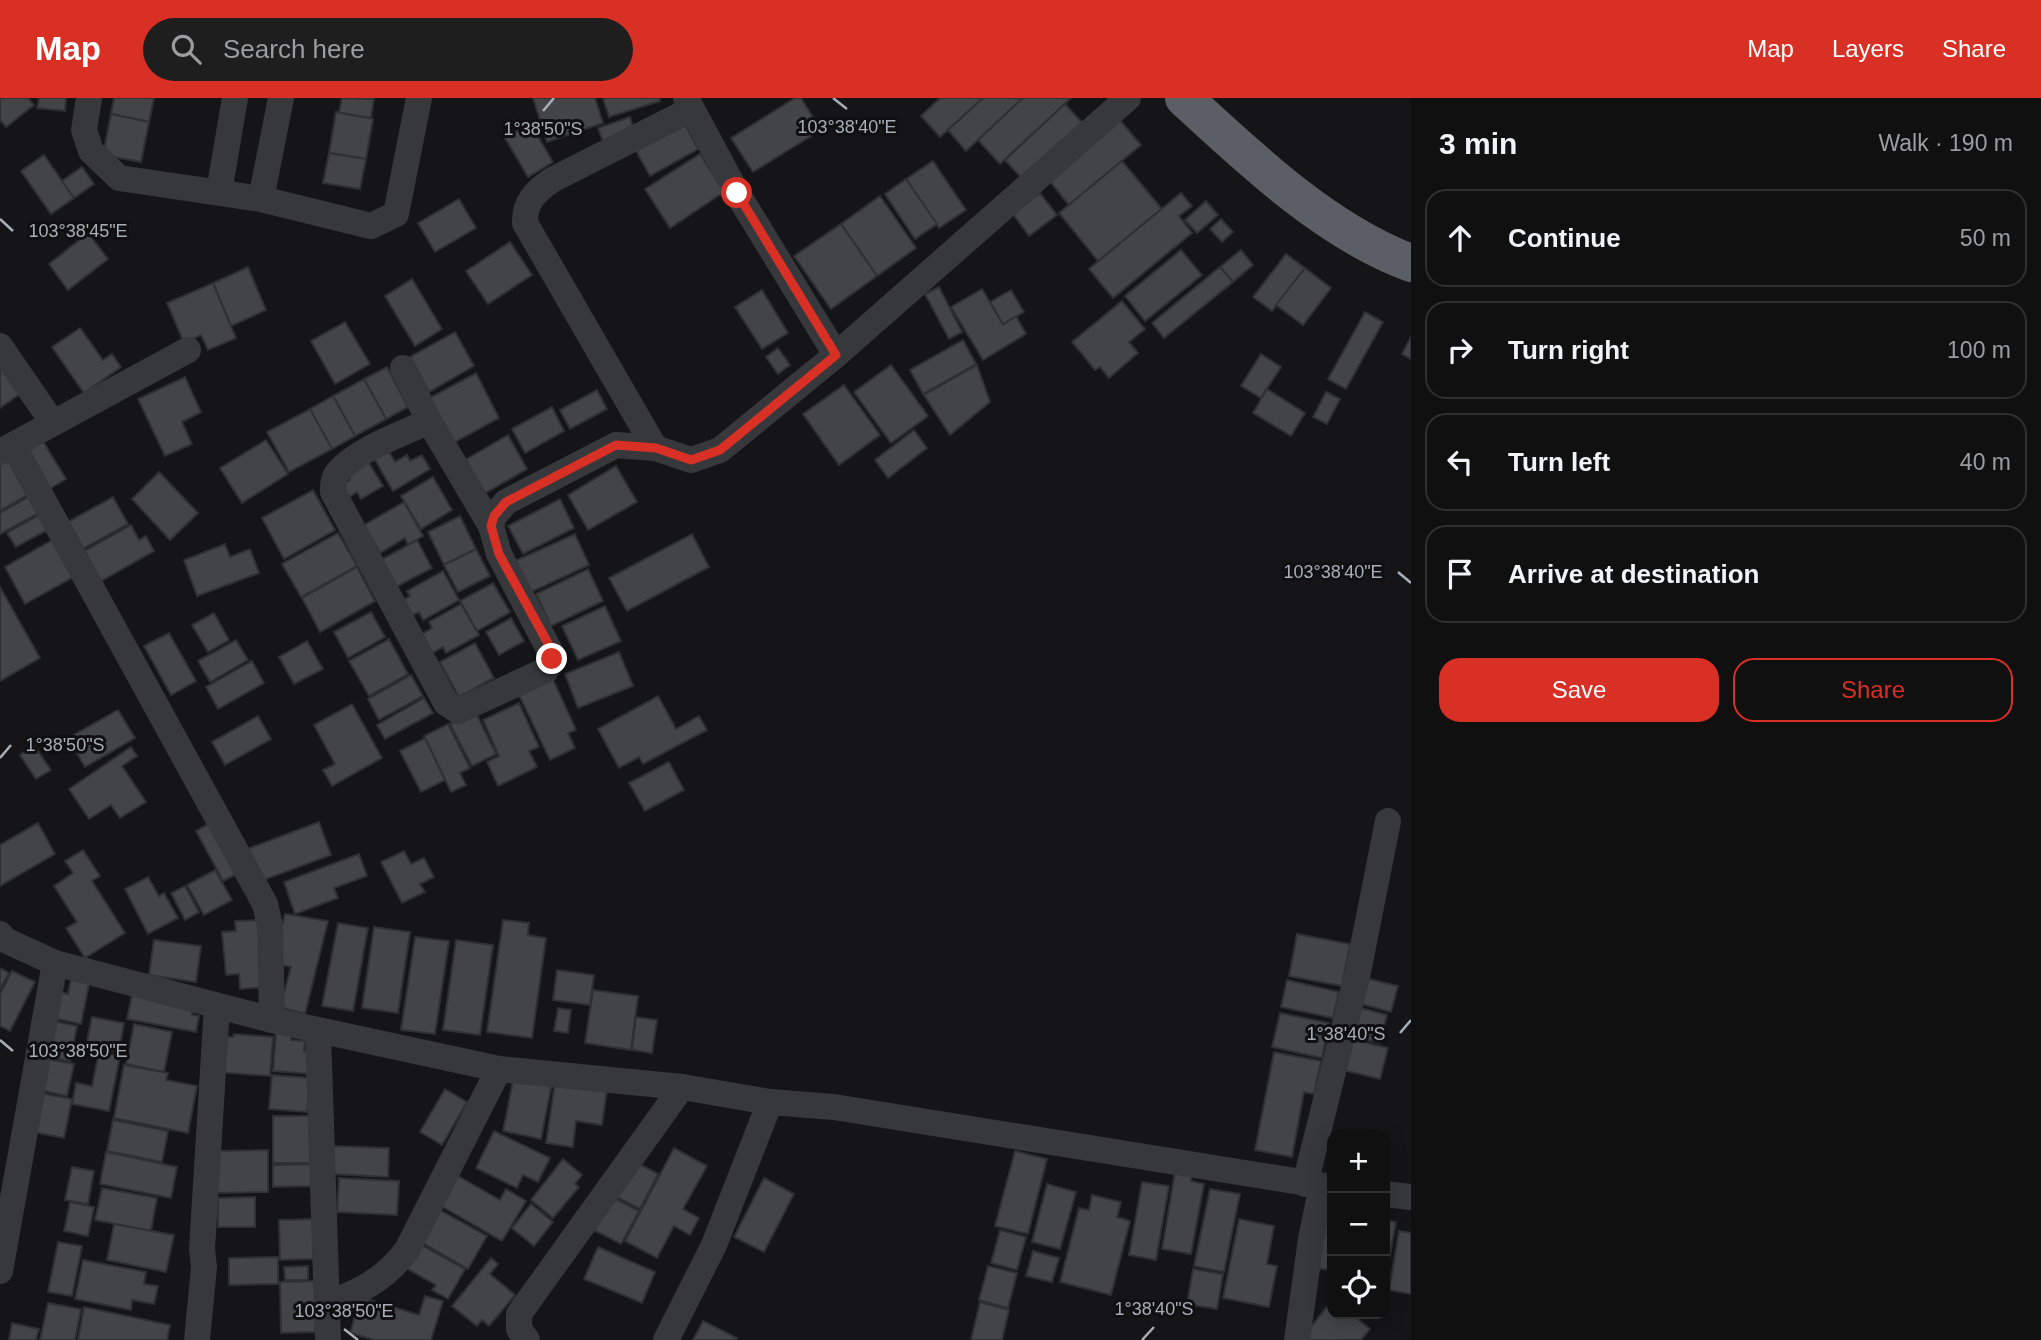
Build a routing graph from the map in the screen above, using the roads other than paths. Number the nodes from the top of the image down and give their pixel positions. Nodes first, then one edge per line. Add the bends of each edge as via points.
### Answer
1 (89, 98) edge
2 (235, 98) edge
3 (281, 98) edge
4 (419, 98) edge
5 (1128, 98) edge
6 (1184, 98) edge
7 (688, 104) edge
8 (219, 192) junction
9 (261, 200) junction
10 (1411, 264) edge
11 (0, 346) edge
12 (188, 350) dead end
13 (836, 355) junction
14 (403, 369) dead end
15 (429, 421) junction
16 (53, 423) junction
17 (6, 448) edge
18 (656, 448) junction
19 (491, 526) junction
20 (1388, 821) dead end
21 (0, 934) edge
22 (55, 962) junction
23 (216, 1006) junction
24 (272, 1020) junction
25 (318, 1032) junction
26 (499, 1069) junction
27 (682, 1087) junction
28 (770, 1102) junction
29 (1320, 1186) edge
30 (1390, 1195) edge
31 (1411, 1197) edge
32 (0, 1271) edge
33 (326, 1305) junction
34 (197, 1340) edge
35 (328, 1340) edge
36 (527, 1340) edge
37 (666, 1340) edge
38 (1297, 1340) edge

1 - 8 street via 84,130 91,150 119,178
2 - 8 street
3 - 9 street
4 - 9 street via 396,214 388,221 371,226
5 - 13 street
6 - 10 highway via 1332,223
7 - 13 street
7 - 18 street via 537,190 525,213 525,223
8 - 9 street
11 - 16 street
12 - 16 street
13 - 18 street via 720,450 691,460
14 - 15 street
15 - 19 street
15 - 19 street via 359,456 338,472 333,492 446,703 458,711 546,670 552,659 550,647 499,554
16 - 17 street
17 - 24 street via 265,904 270,926
18 - 19 street via 616,445 506,502
20 - 29 street
21 - 22 street
22 - 23 street
22 - 32 street
23 - 24 street
23 - 34 street
24 - 25 street
25 - 26 street
25 - 33 street
26 - 27 street
26 - 33 street via 392,1271 368,1288
27 - 28 street
27 - 36 street via 519,1314 519,1329
28 - 29 street via 834,1107
28 - 37 street via 714,1245
29 - 38 street
30 - 31 street
33 - 35 street

